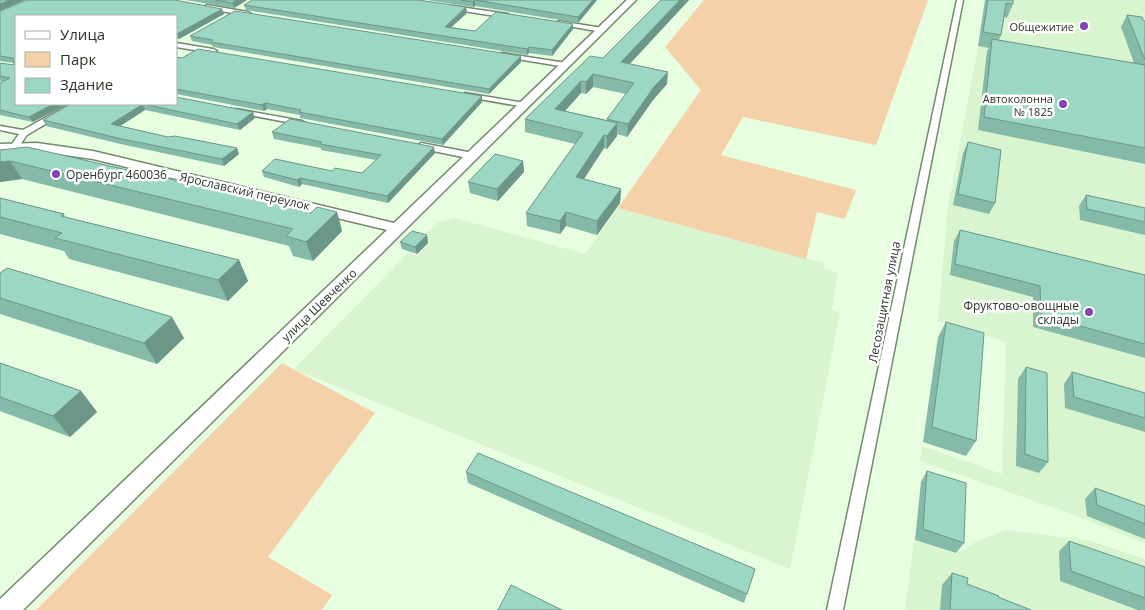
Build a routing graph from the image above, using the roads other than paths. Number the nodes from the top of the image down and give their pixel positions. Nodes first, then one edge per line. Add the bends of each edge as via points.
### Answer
1 (632, 0) edge
2 (960, 0) edge
3 (248, 4) edge
4 (199, 6) edge
5 (449, 7) edge
6 (235, 12) junction
7 (254, 15) edge
8 (227, 16) edge
9 (516, 17) edge
10 (554, 22) edge
11 (602, 30) junction
12 (186, 40) dead end
13 (178, 44) edge
14 (178, 45) edge
15 (226, 53) edge
16 (498, 54) edge
17 (566, 65) junction
18 (458, 93) edge
19 (525, 104) junction
20 (73, 105) edge
21 (234, 110) edge
22 (310, 124) edge
23 (0, 128) edge
24 (24, 133) junction
25 (416, 144) edge
26 (7, 148) edge
27 (473, 156) junction
28 (398, 228) junction
29 (6, 610) edge
30 (835, 610) edge

1 - 11 main road, улица Шевченко
2 - 30 street, Лесозащитная улица
3 - 6 street
4 - 6 street
5 - 9 street
6 - 7 street
6 - 8 street
10 - 11 street
11 - 17 main road, улица Шевченко
12 - 13 street
14 - 15 street
16 - 17 street
17 - 19 main road, улица Шевченко
18 - 19 street
19 - 27 main road, улица Шевченко
20 - 24 street
21 - 22 street
23 - 24 street
24 - 26 street, Ярославский переулок
25 - 27 street
26 - 28 main road, Ярославский переулок via 58,149 93,155
27 - 28 main road, улица Шевченко
28 - 29 main road, улица Шевченко

